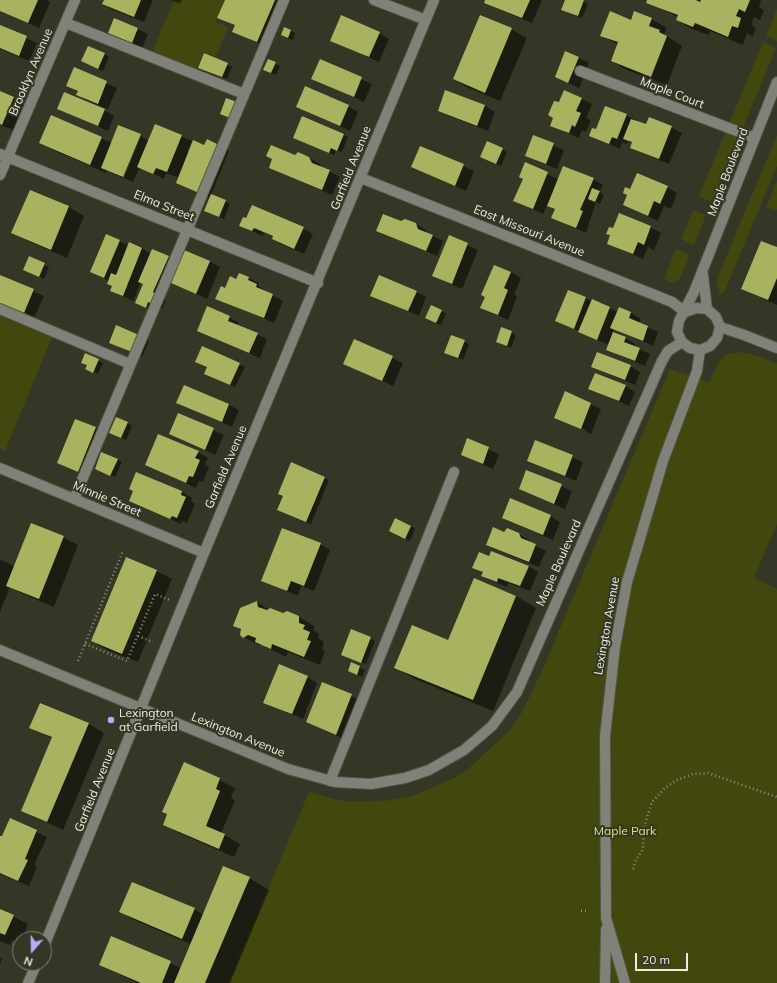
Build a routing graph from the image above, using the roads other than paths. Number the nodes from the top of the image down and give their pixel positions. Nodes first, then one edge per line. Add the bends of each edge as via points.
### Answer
1 (75, 0) edge
2 (284, 0) edge
3 (374, 0) edge
4 (434, 0) edge
5 (426, 20) junction
6 (66, 22) junction
7 (580, 71) dead end
8 (777, 82) edge
9 (244, 94) junction
10 (755, 138) junction
11 (4, 156) edge
12 (0, 175) edge
13 (361, 178) junction
14 (186, 230) junction
15 (703, 271) junction
16 (318, 283) junction
17 (0, 309) edge
18 (707, 309) junction
19 (685, 312) junction
20 (720, 327) junction
21 (682, 342) junction
22 (777, 348) edge
23 (700, 350) junction
24 (130, 364) junction
25 (0, 468) edge
26 (454, 472) dead end
27 (74, 499) junction
28 (204, 553) junction
29 (0, 650) edge
30 (141, 710) junction
31 (429, 770) joint
32 (330, 781) junction
33 (606, 918) junction
34 (50, 931) edge
35 (33, 971) edge
36 (28, 983) edge
37 (605, 983) edge
38 (625, 983) edge

1 - 6 street, Brooklyn Avenue
2 - 9 street
3 - 5 street
4 - 5 street, Garfield Avenue
5 - 13 street, Garfield Avenue
6 - 9 street
6 - 11 street, Brooklyn Avenue
7 - 10 street, Maple Court
8 - 10 street, Maple Boulevard
9 - 14 street
10 - 15 street, Maple Boulevard
11 - 12 street, Brooklyn Avenue
11 - 14 street, Elma Street
13 - 16 street, Garfield Avenue
13 - 19 street, East Missouri Avenue via 672,302
14 - 16 street, Elma Street
14 - 24 street
15 - 18 street, Maple Boulevard
15 - 19 street, Maple Boulevard
16 - 28 street, Garfield Avenue
17 - 24 street
18 - 19 street via 696,308
18 - 20 street via 716,317
19 - 21 street, Maple Boulevard via 677,332
20 - 22 street
20 - 23 street via 718,338 710,346
21 - 23 street via 690,348
21 - 31 street, Maple Boulevard via 668,351 662,361 517,692 492,726 464,750
23 - 33 street, Lexington Avenue via 697,371 663,461 627,582 615,647 605,736
24 - 27 street
25 - 27 street, Minnie Street
26 - 32 street
27 - 28 street, Minnie Street
28 - 30 street, Garfield Avenue
29 - 30 street, Lexington Avenue
30 - 32 street, Lexington Avenue via 291,770
30 - 34 street, Garfield Avenue
31 - 32 street, Lexington Avenue via 371,784
33 - 37 street, Lexington Avenue
33 - 38 street, Lexington Avenue
35 - 36 street

